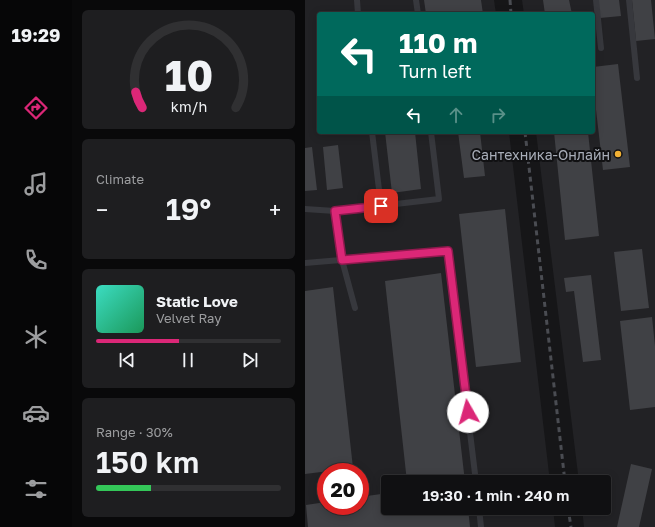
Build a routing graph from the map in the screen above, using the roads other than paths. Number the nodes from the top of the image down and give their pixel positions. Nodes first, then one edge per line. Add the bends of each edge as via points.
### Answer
1 (357, 0) edge
2 (416, 0) edge
3 (596, 0) edge
4 (629, 0) edge
5 (359, 12) edge
6 (418, 12) edge
7 (601, 48) dead end
8 (637, 78) dead end
9 (372, 134) edge
10 (431, 134) edge
11 (381, 206) junction
12 (305, 209) edge
13 (335, 211) junction
14 (342, 260) junction
15 (305, 263) edge
16 (355, 308) dead end
17 (475, 475) edge
18 (480, 515) edge
19 (481, 527) edge

1 - 5 lane
2 - 6 lane
3 - 7 lane
4 - 8 lane
9 - 11 lane
10 - 11 lane via 439,199
11 - 13 lane
12 - 13 lane
13 - 14 lane
14 - 15 lane
14 - 16 lane
14 - 17 lane via 448,251
18 - 19 lane

